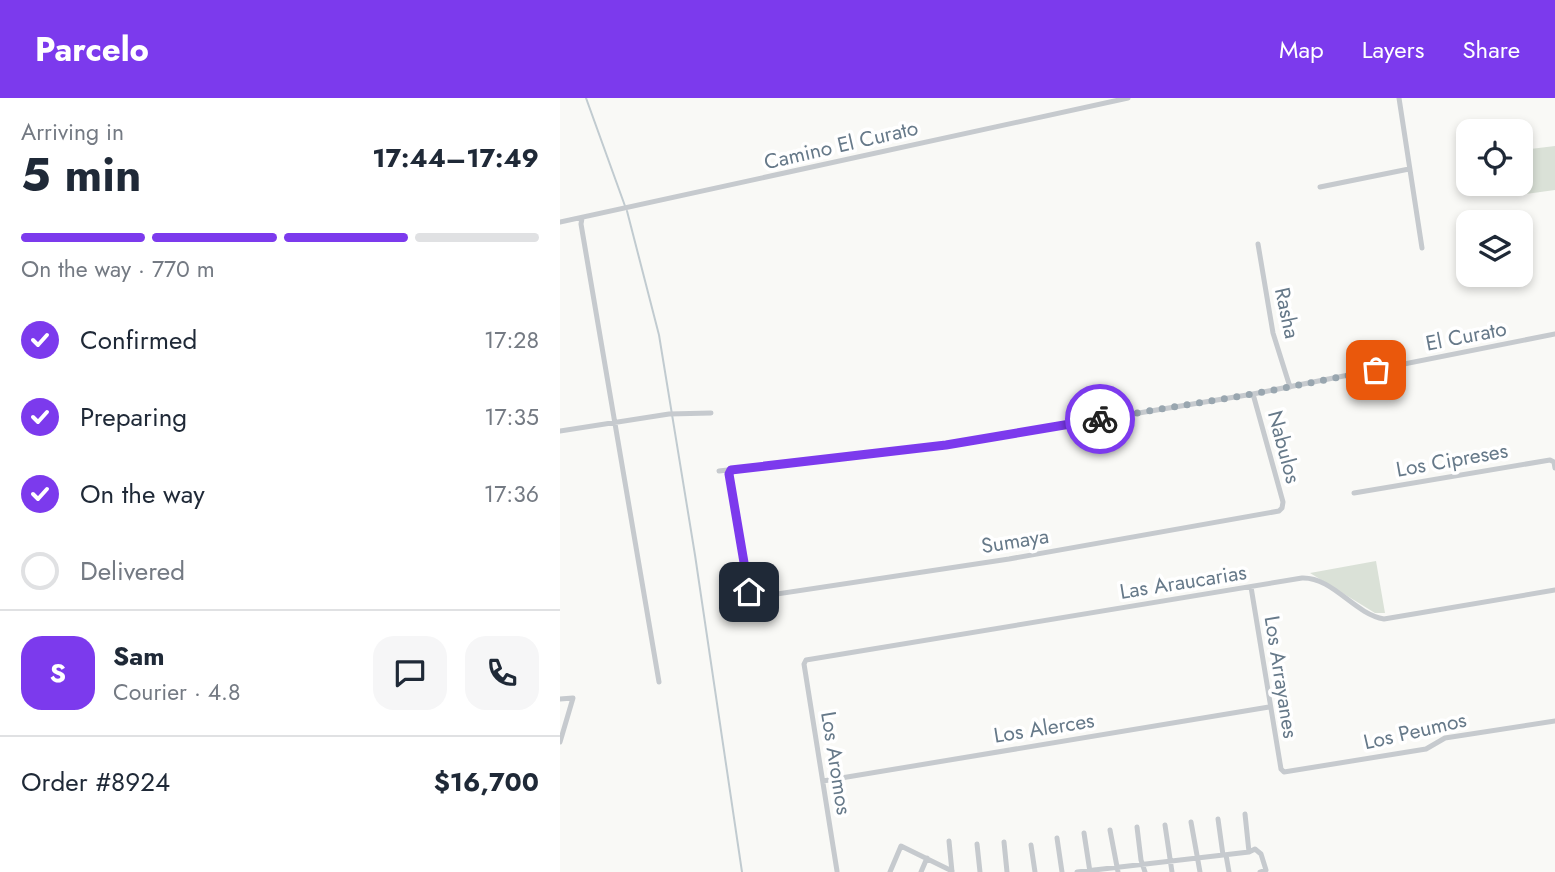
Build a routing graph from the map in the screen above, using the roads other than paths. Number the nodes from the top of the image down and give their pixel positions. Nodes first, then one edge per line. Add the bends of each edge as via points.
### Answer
1 (1128, 98) edge
2 (1399, 98) edge
3 (1409, 169) junction
4 (1320, 187) dead end
5 (582, 218) junction
6 (560, 222) edge
7 (1258, 244) dead end
8 (1422, 247) dead end
9 (1555, 334) edge
10 (1290, 387) junction
11 (1253, 394) junction
12 (711, 413) dead end
13 (615, 422) junction
14 (560, 431) edge
15 (1555, 465) edge
16 (731, 470) junction
17 (719, 471) dead end
18 (1354, 493) dead end
19 (1282, 508) joint
20 (1251, 587) junction
21 (1555, 590) edge
22 (805, 661) joint
23 (659, 682) dead end
24 (560, 699) edge
25 (1269, 707) junction
26 (1555, 721) edge
27 (560, 742) edge
28 (1283, 772) joint
29 (823, 781) junction
30 (1245, 814) dead end
31 (1218, 819) dead end
32 (1191, 822) dead end
33 (1165, 825) dead end
34 (1137, 827) dead end
35 (1110, 830) dead end
36 (1084, 833) dead end
37 (1057, 838) dead end
38 (949, 841) dead end
39 (1004, 842) dead end
40 (977, 844) dead end
41 (1031, 845) dead end
42 (1249, 852) junction
43 (1225, 855) junction
44 (1197, 858) junction
45 (927, 859) junction
46 (1170, 862) junction
47 (1143, 864) junction
48 (1117, 870) edge
49 (837, 871) edge
50 (1089, 871) edge
51 (1263, 871) edge
52 (890, 872) edge
53 (921, 872) edge
54 (952, 872) edge
55 (980, 872) edge
56 (1007, 872) edge
57 (1034, 872) edge
58 (1062, 872) edge
59 (1077, 872) edge
60 (1145, 872) edge
61 (1172, 872) edge
62 (1200, 872) edge
63 (1229, 872) edge

1 - 5 street, Camino El Curato
2 - 3 street
3 - 4 street
3 - 8 street
5 - 6 street, Camino El Curato
5 - 13 street
7 - 10 street, Rasha via 1272,328
9 - 10 street, El Curato
10 - 11 street, El Curato
11 - 16 street, El Curato via 946,445
11 - 19 street, Nabulos
12 - 13 street
13 - 14 street
13 - 23 street
15 - 18 street, Los Cipreses via 1550,460
16 - 17 street, El Curato
16 - 19 street, Sumaya via 751,595 757,597 1009,559
20 - 21 street, Las Araucarias via 1310,578 1371,616 1384,619
20 - 22 street, Las Araucarias
20 - 25 street, Los Arrayanes
22 - 29 street, Los Aromos
24 - 27 street via 573,698
25 - 28 street, Los Arrayanes
25 - 29 street, Los Alerces
26 - 28 street, Los Peumos via 1445,738 1426,749
29 - 49 street, Los Aromos
30 - 42 street
31 - 43 street
32 - 44 street
33 - 46 street
34 - 47 street
35 - 48 street
36 - 50 street
37 - 58 street
38 - 54 street
39 - 56 street
40 - 55 street
41 - 57 street
42 - 43 street
42 - 51 street via 1259,852
43 - 44 street
43 - 63 street
44 - 46 street
44 - 62 street
45 - 52 street via 901,846
45 - 53 street
45 - 54 street
46 - 47 street
46 - 61 street
47 - 48 street
47 - 60 street
48 - 50 street
50 - 59 street

